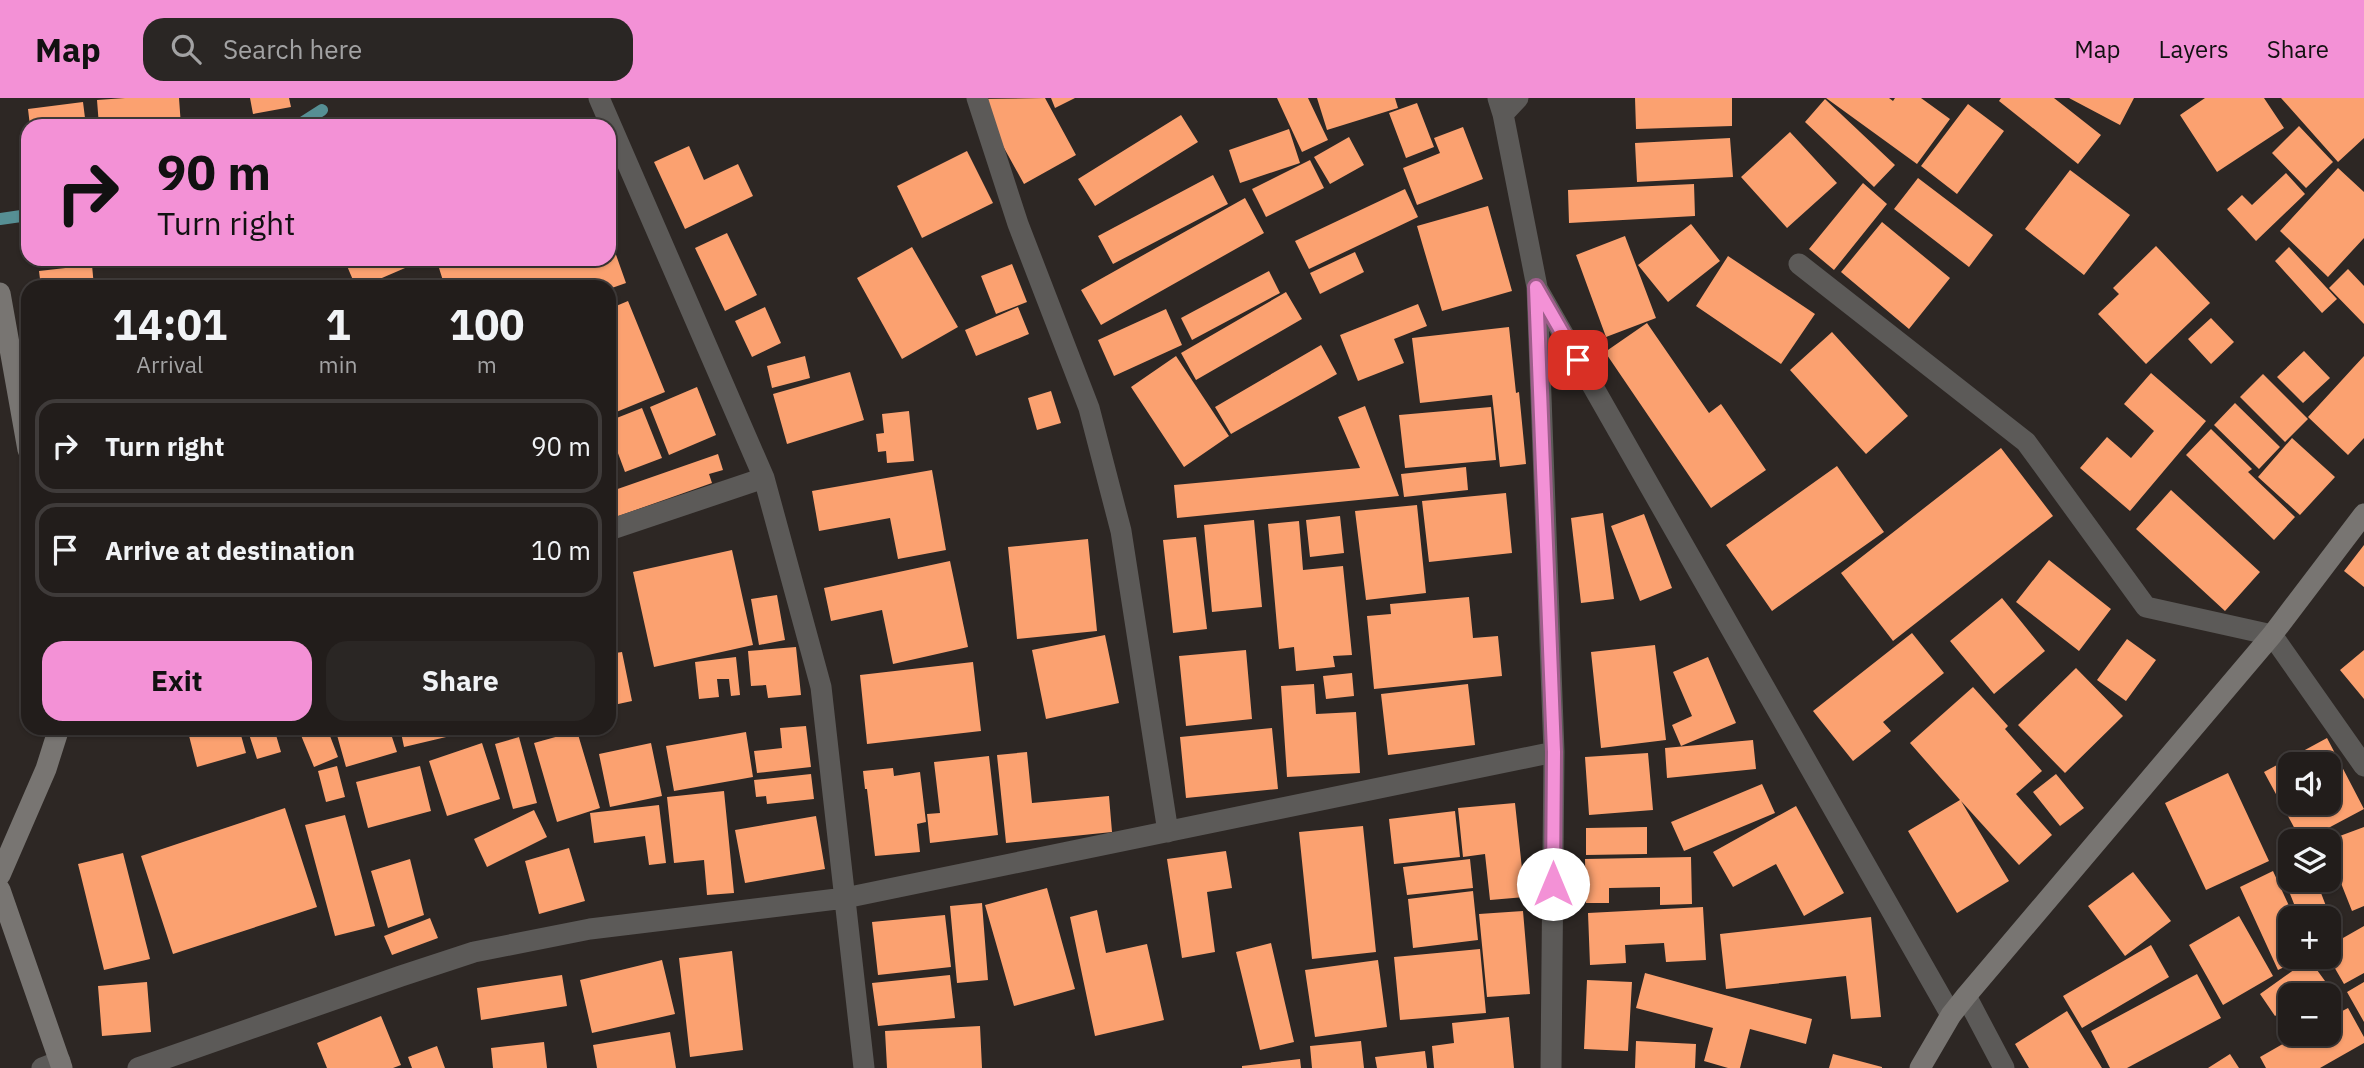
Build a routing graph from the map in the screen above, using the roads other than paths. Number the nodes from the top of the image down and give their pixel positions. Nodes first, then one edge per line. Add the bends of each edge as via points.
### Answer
1 (599, 98) edge
2 (977, 98) edge
3 (1506, 103) edge
4 (608, 119) edge
5 (616, 137) edge
6 (1799, 264) dead end
7 (1536, 287) junction
8 (0, 293) edge
9 (21, 411) edge
10 (764, 478) junction
11 (2364, 514) edge
12 (616, 528) edge
13 (2272, 635) junction
14 (58, 735) edge
15 (1554, 752) junction
16 (2364, 766) edge
17 (1168, 832) junction
18 (0, 874) edge
19 (0, 890) edge
20 (845, 898) junction
21 (1966, 996) junction
22 (1951, 1014) junction
23 (55, 1066) edge
24 (138, 1068) edge
25 (864, 1068) edge
26 (1552, 1068) edge
27 (1920, 1068) edge
28 (2004, 1068) edge

1 - 4 street
2 - 17 street via 1018,224 1089,408 1121,531
3 - 7 street
5 - 10 street
6 - 13 street via 2026,442 2146,607
7 - 15 street
7 - 22 street
8 - 9 street
10 - 12 street
10 - 20 street via 821,687
11 - 13 street
13 - 16 street
13 - 21 street
14 - 18 street
15 - 17 street
15 - 26 street
17 - 20 street
19 - 23 street
20 - 24 street via 590,929 474,952
20 - 25 street
21 - 22 street
21 - 28 street
22 - 27 street

